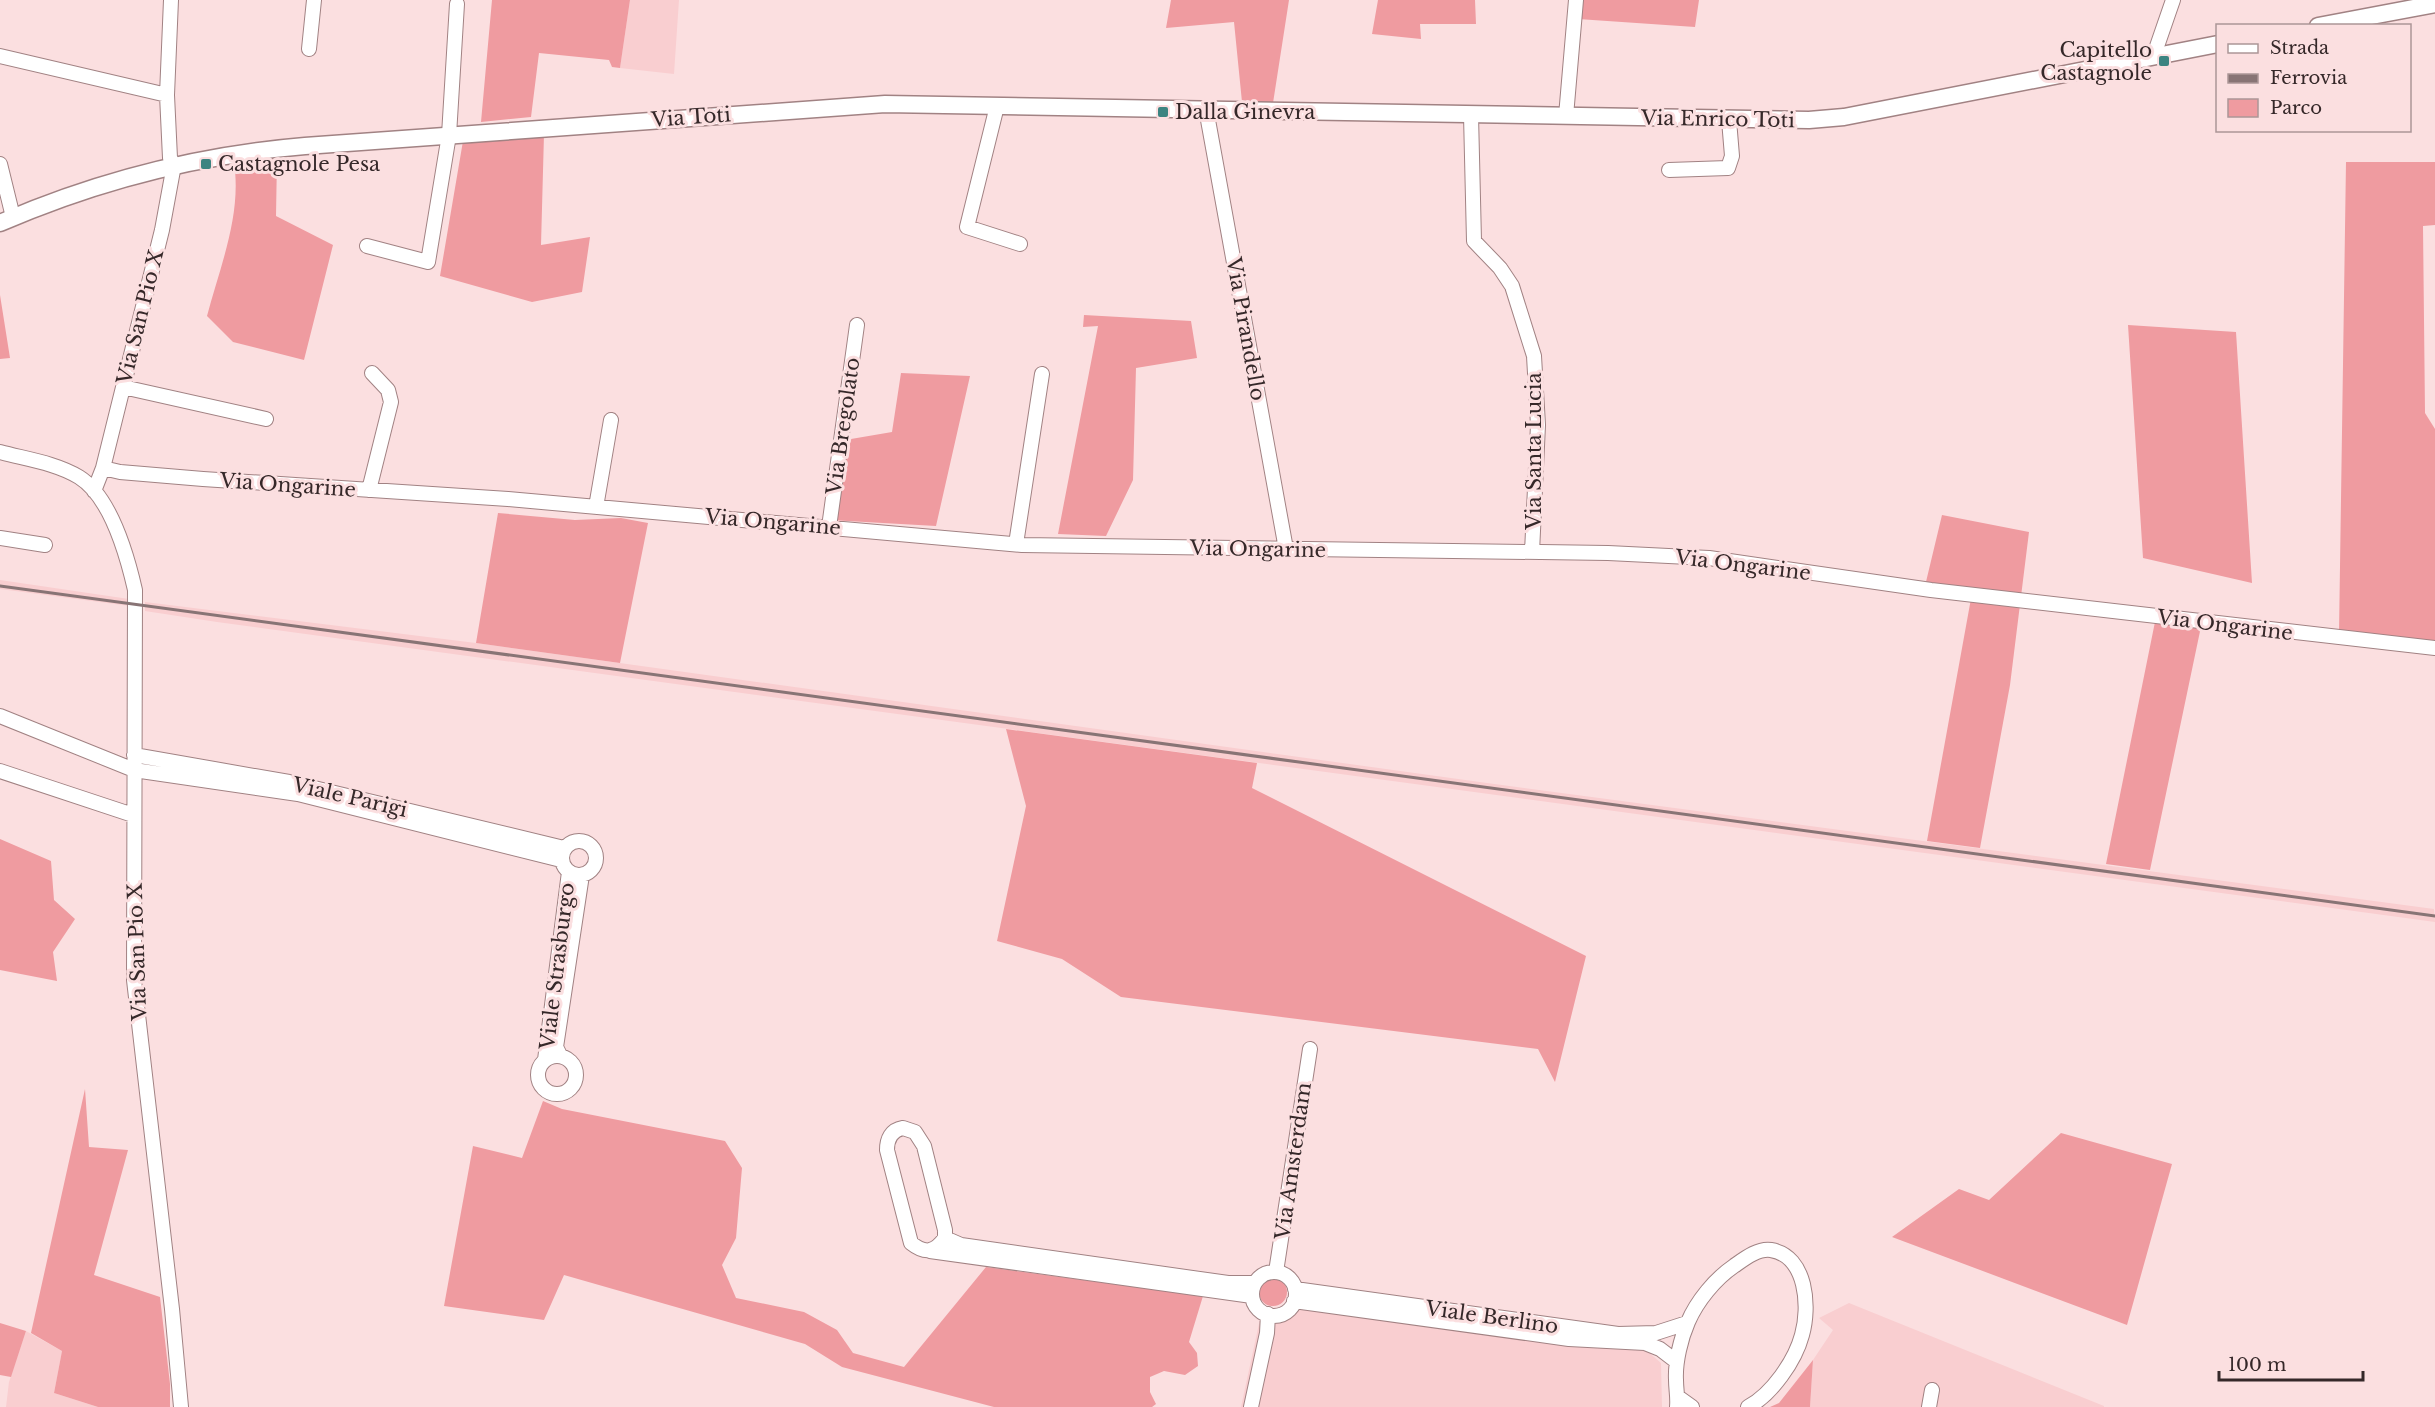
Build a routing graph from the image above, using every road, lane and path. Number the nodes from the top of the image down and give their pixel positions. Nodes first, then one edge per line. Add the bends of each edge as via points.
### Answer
1 (171, 0) edge
2 (314, 0) edge
3 (1576, 0) edge
4 (2173, 0) edge
5 (457, 4) dead end
6 (2435, 4) edge
7 (2329, 24) edge
8 (2216, 44) edge
9 (309, 49) dead end
10 (2154, 55) junction
11 (0, 56) edge
12 (168, 95) junction
13 (997, 106) junction
14 (1209, 109) junction
15 (1471, 115) junction
16 (1566, 117) junction
17 (1729, 120) junction
18 (449, 135) junction
19 (0, 164) edge
20 (174, 165) junction
21 (1669, 170) dead end
22 (7, 220) edge
23 (1020, 244) dead end
24 (367, 246) dead end
25 (857, 325) dead end
26 (372, 373) dead end
27 (1042, 374) dead end
28 (123, 387) junction
29 (266, 419) dead end
30 (611, 420) dead end
31 (0, 452) edge
32 (103, 468) junction
33 (369, 490) junction
34 (98, 496) junction
35 (596, 507) junction
36 (829, 527) junction
37 (0, 538) edge
38 (1016, 544) junction
39 (45, 545) dead end
40 (1286, 549) junction
41 (1532, 552) junction
42 (2435, 648) edge
43 (0, 716) edge
44 (134, 755) junction
45 (134, 770) junction
46 (0, 771) edge
47 (133, 815) junction
48 (563, 854) junction
49 (576, 874) junction
50 (1310, 1049) dead end
51 (560, 1055) junction
52 (545, 1060) junction
53 (945, 1238) junction
54 (930, 1251) junction
55 (1276, 1272) junction
56 (1254, 1289) junction
57 (1294, 1295) junction
58 (1268, 1314) junction
59 (1687, 1323) junction
60 (1677, 1362) junction
61 (1932, 1390) dead end
62 (1678, 1402) edge
63 (181, 1407) edge
64 (1251, 1407) edge
65 (1692, 1407) edge
66 (1748, 1407) edge
67 (1929, 1407) edge

1 - 12 street, Via San Pio X
2 - 9 street
3 - 16 street
4 - 10 street
5 - 18 street
6 - 7 main road
8 - 10 main road, Via Enrico Toti
10 - 17 main road, Via Enrico Toti via 1844,117
11 - 12 street
12 - 20 street, Via San Pio X via 170,158
13 - 14 main road, Via Toti
13 - 18 main road, Via Toti via 851,105
13 - 23 street via 967,227
14 - 15 main road, Via Enrico Toti
14 - 40 street, Via Pirandello
15 - 16 main road, Via Enrico Toti
15 - 41 street, Via Santa Lucia via 1474,241 1512,286 1534,356 1538,425
16 - 17 main road, Via Enrico Toti
17 - 21 street via 1732,156 1728,168
18 - 20 main road, Via Toti via 274,148
18 - 24 street via 428,261
19 - 22 street
20 - 22 main road, Via Toti via 89,187
20 - 28 street, Via San Pio X
25 - 36 street, Via Bregolato
26 - 33 street via 388,390 391,402
27 - 38 street
28 - 29 street
28 - 32 street, Via San Pio X
30 - 35 street
31 - 34 street via 70,472
32 - 33 street, Via Ongarine
32 - 34 street
33 - 35 street, Via Ongarine
34 - 44 street, Via San Pio X via 127,555 135,590
35 - 36 street, Via Ongarine
36 - 38 street, Via Ongarine
37 - 39 street
38 - 40 street, Via Ongarine
40 - 41 street, Via Ongarine
41 - 42 street, Via Ongarine via 1708,558 1931,590
43 - 45 street, Viale Parigi
44 - 45 street, Via San Pio X
44 - 48 street, Viale Parigi via 290,782
45 - 47 street, Via San Pio X
45 - 48 street, Viale Parigi via 298,794
46 - 47 street
47 - 63 street, Via San Pio X via 134,980
48 - 49 street
48 - 49 street, Viale Parigi via 572,842 582,840 595,850 594,867
49 - 51 street, Viale Strasburgo via 556,1047
49 - 52 street, Viale Strasburgo
50 - 55 street, Via Amsterdam
51 - 52 street, Viale Strasburgo
51 - 52 street, Viale Strasburgo via 570,1060 576,1070 574,1085 565,1092 553,1093 542,1086 538,1074
53 - 54 street
53 - 54 street via 922,1141 910,1128 897,1129 887,1140 887,1150 910,1243
53 - 56 street via 961,1245
54 - 56 street
55 - 56 street via 1264,1274
55 - 57 street via 1288,1278
56 - 58 street via 1257,1307
57 - 58 street via 1286,1312
57 - 59 street, Viale Berlino via 1617,1334 1656,1333
57 - 60 street, Viale Berlino via 1569,1339 1645,1343
58 - 64 street
59 - 60 street
59 - 66 street via 1710,1287 1752,1254 1769,1250 1784,1255 1797,1269 1806,1308 1802,1335 1778,1380
60 - 62 street
61 - 67 street
62 - 65 street

